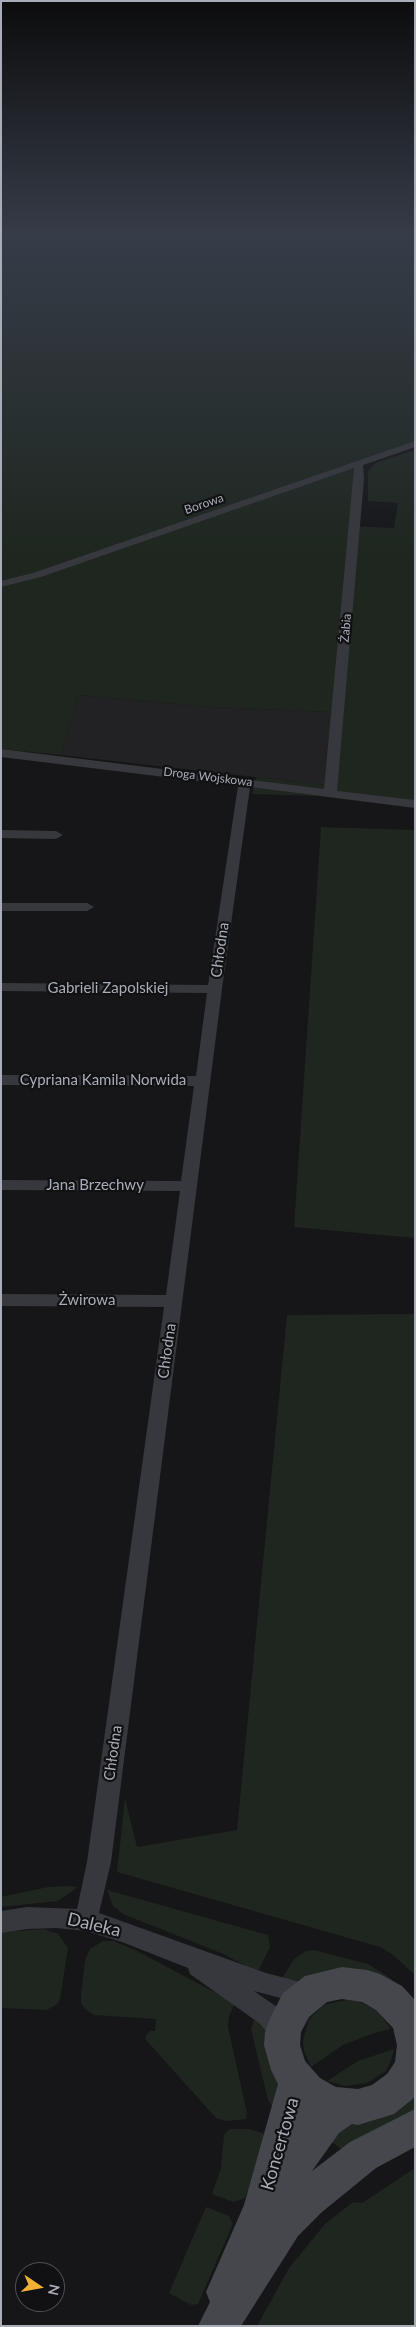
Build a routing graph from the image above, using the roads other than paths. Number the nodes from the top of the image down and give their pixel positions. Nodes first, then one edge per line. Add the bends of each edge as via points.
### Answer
1 (415, 444) edge
2 (356, 464) junction
3 (1, 584) edge
4 (1, 753) edge
5 (245, 782) junction
6 (330, 794) junction
7 (415, 804) edge
8 (1, 834) edge
9 (56, 835) dead end
10 (1, 907) edge
11 (87, 907) dead end
12 (1, 988) edge
13 (215, 989) junction
14 (1, 1080) edge
15 (204, 1081) junction
16 (1, 1185) edge
17 (190, 1186) junction
18 (1, 1300) edge
19 (173, 1301) junction
20 (86, 1920) junction
21 (1, 1922) edge
22 (182, 1955) junction
23 (307, 1994) junction
24 (283, 2032) junction
25 (413, 2050) edge
26 (297, 2081) junction
27 (346, 2107) junction
28 (415, 2127) edge
29 (263, 2207) junction
30 (211, 2326) edge
31 (218, 2326) edge

1 - 2 street, Borowa
2 - 3 street, Borowa via 64,566
2 - 6 street, Żabia via 359,479
4 - 5 street, Droga Wojskowa
5 - 6 street, Droga Wojskowa
5 - 13 street, Chłodna
6 - 7 street, Droga Wojskowa
8 - 9 street
10 - 11 street
12 - 13 street, Gabrieli Zapolskiej
13 - 15 street, Chłodna
14 - 15 street, Cypriana Kamila Norwida
15 - 17 street, Chłodna
16 - 17 street, Jana Brzechwy
17 - 19 street, Chłodna
18 - 19 street, Żwirowa
19 - 20 street, Chłodna via 99,1862
20 - 21 street, Daleka via 56,1917
20 - 22 street, Daleka
22 - 23 street, Daleka via 266,1984
22 - 24 street, Daleka via 268,2015
23 - 24 street via 296,2005
23 - 25 street via 330,1984 342,1983 379,1991 399,2006
24 - 26 street via 285,2058
25 - 27 street via 392,2095 382,2101
26 - 27 street via 318,2099
26 - 29 street, Koncertowa
27 - 29 street, Koncertowa via 326,2120
28 - 31 street via 350,2164 284,2222
29 - 30 street, Koncertowa

